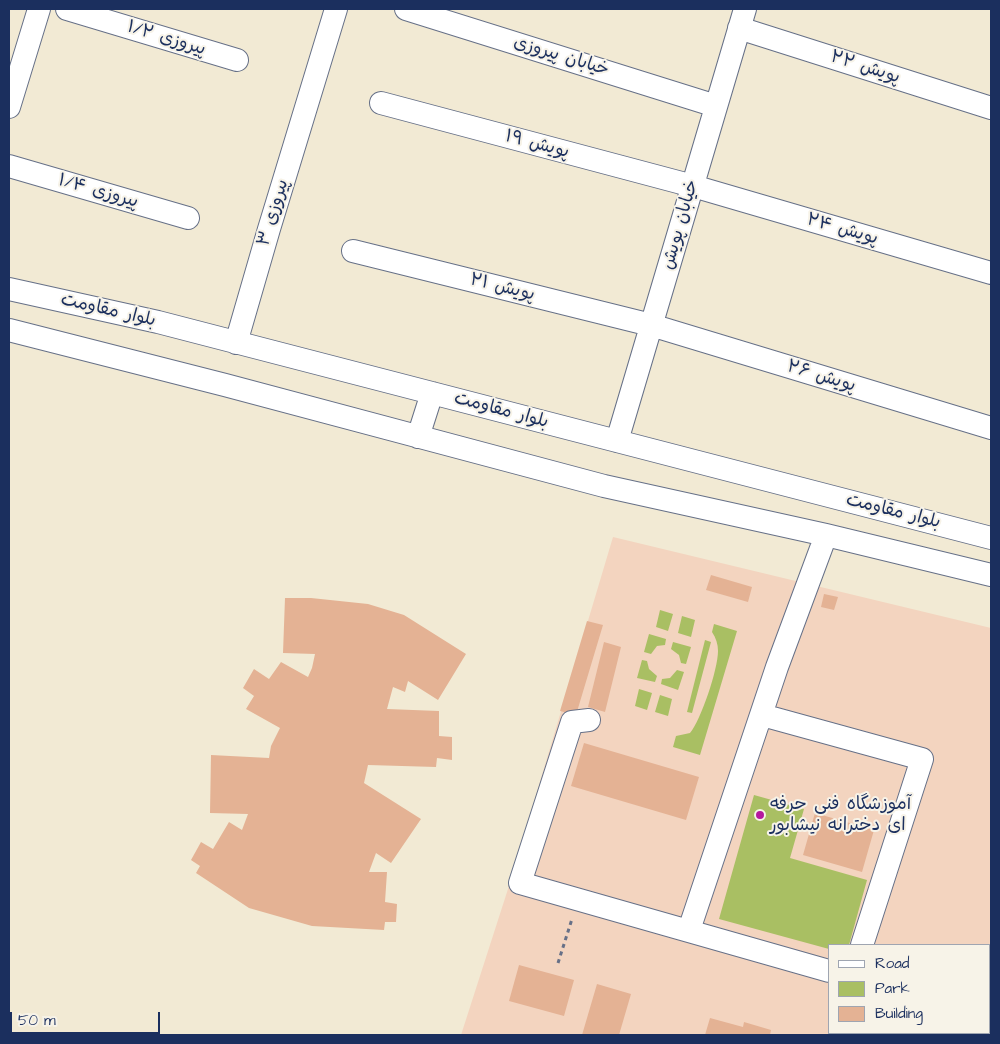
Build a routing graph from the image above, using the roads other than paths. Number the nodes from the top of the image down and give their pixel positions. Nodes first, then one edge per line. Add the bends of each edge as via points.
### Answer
1 (39, 9) edge
2 (67, 9) edge
3 (336, 9) edge
4 (406, 9) edge
5 (742, 18) edge
6 (236, 60) dead end
7 (382, 103) dead end
8 (716, 106) junction
9 (9, 107) edge
10 (991, 108) edge
11 (9, 166) edge
12 (692, 186) junction
13 (188, 218) dead end
14 (353, 251) dead end
15 (991, 274) edge
16 (9, 289) edge
17 (652, 325) junction
18 (9, 330) edge
19 (236, 343) junction
20 (432, 393) junction
21 (991, 428) edge
22 (418, 436) junction
23 (617, 442) junction
24 (826, 535) junction
25 (991, 538) edge
26 (991, 575) edge
27 (762, 715) junction
28 (588, 720) dead end
29 (690, 930) junction
30 (862, 944) edge
31 (828, 971) edge

1 - 9 street
2 - 6 street, پیروزی ۱/۲
3 - 19 street, پیروزی ۳
4 - 8 street, خیابان پیروزی
5 - 8 street, خیابان پویش
5 - 10 street, پویش ۲۲
7 - 12 street, پویش ۱۹
8 - 12 street, خیابان پویش
11 - 13 street, پیروزی ۱/۴
12 - 15 street, پویش ۲۴
12 - 17 street, خیابان پویش
14 - 17 street, پویش ۲۱
16 - 19 street, بلوار مقاومت
17 - 21 street, پویش ۲۶
17 - 23 street, خیابان پویش
18 - 22 street
19 - 20 street, بلوار مقاومت
20 - 22 street
20 - 23 street, بلوار مقاومت
22 - 24 street via 604,486
23 - 25 street, بلوار مقاومت
24 - 26 street
24 - 27 street
27 - 29 street
27 - 30 street via 922,759
28 - 29 street via 572,722 520,883
29 - 31 street

